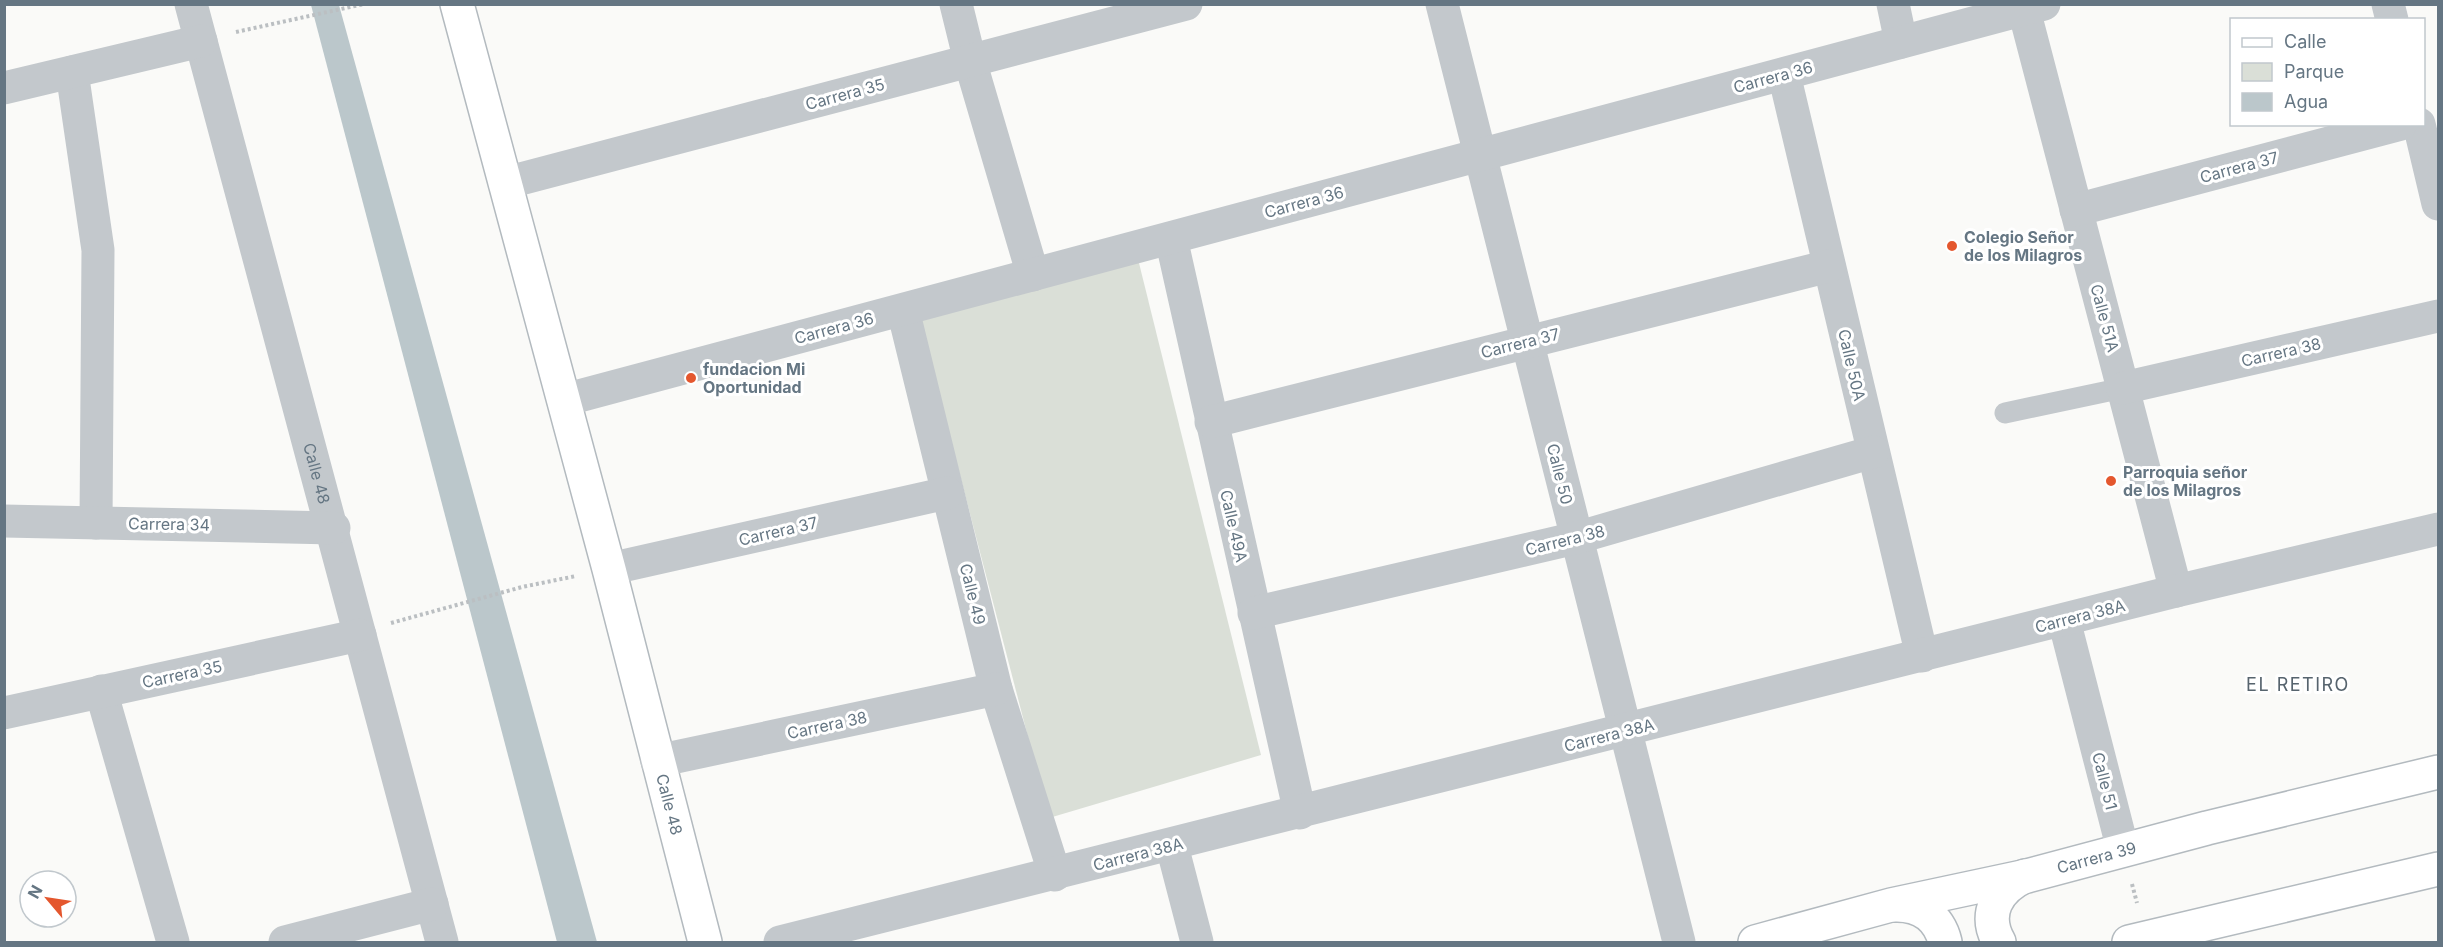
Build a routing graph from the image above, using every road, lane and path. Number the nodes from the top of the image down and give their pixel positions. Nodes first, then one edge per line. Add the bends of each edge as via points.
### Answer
1 (191, 4) edge
2 (364, 4) edge
3 (457, 4) edge
4 (957, 4) edge
5 (1186, 4) edge
6 (1442, 4) edge
7 (1893, 4) edge
8 (2034, 7) edge
9 (257, 27) dead end
10 (201, 41) junction
11 (1901, 42) junction
12 (970, 61) junction
13 (72, 72) junction
14 (1784, 74) junction
15 (4, 88) edge
16 (2393, 126) edge
17 (2420, 126) edge
18 (1482, 155) junction
19 (505, 183) junction
20 (2439, 204) edge
21 (2076, 210) junction
22 (1171, 238) junction
23 (1829, 266) junction
24 (1033, 275) junction
25 (903, 310) junction
26 (2439, 316) edge
27 (1526, 341) junction
28 (2123, 388) junction
29 (564, 400) junction
30 (2005, 413) dead end
31 (1211, 422) junction
32 (1873, 452) junction
33 (947, 493) junction
34 (4, 521) edge
35 (96, 523) junction
36 (334, 528) junction
37 (2439, 529) edge
38 (1576, 538) junction
39 (609, 569) junction
40 (2176, 591) junction
41 (421, 613) dead end
42 (1254, 613) junction
43 (2064, 620) junction
44 (360, 635) junction
45 (1922, 656) junction
46 (996, 688) junction
47 (101, 691) junction
48 (4, 713) edge
49 (1625, 731) junction
50 (657, 761) junction
51 (2439, 772) edge
52 (1300, 813) junction
53 (1172, 846) junction
54 (2123, 850) junction
55 (2439, 869) edge
56 (1055, 875) junction
57 (2026, 876) junction
58 (432, 904) junction
59 (1891, 905) junction
60 (2141, 941) edge
61 (173, 942) edge
62 (285, 942) edge
63 (442, 942) edge
64 (705, 942) edge
65 (780, 942) edge
66 (1197, 942) edge
67 (1679, 942) edge
68 (1755, 942) edge
69 (1945, 942) edge
70 (1999, 942) edge

1 - 10 street, Calle 48
2 - 9 path
3 - 19 main road, Calle 48
4 - 12 street
5 - 12 street, Carrera 35
6 - 18 street, Calle 50
7 - 11 street
8 - 11 street, Carrera 36
8 - 21 street, Calle 51A
10 - 13 street
10 - 36 street, Calle 48
11 - 14 street, Carrera 36
12 - 19 street, Carrera 35
12 - 24 street
13 - 15 street
13 - 35 street via 98,250
14 - 18 street, Carrera 36
14 - 23 street, Calle 50A
16 - 21 street, Carrera 37
17 - 20 street
18 - 22 street, Carrera 36
18 - 27 street, Calle 50
19 - 29 main road, Calle 48
21 - 28 street, Calle 51A
22 - 24 street, Carrera 36
22 - 31 street, Calle 49A
23 - 27 street, Carrera 37
23 - 32 street, Calle 50A
24 - 25 street, Carrera 36
25 - 29 street, Carrera 36
25 - 33 street, Calle 49
26 - 28 street, Carrera 38
27 - 31 street, Carrera 37
27 - 38 street, Calle 50
28 - 30 lane
28 - 40 street, Calle 51A
29 - 39 main road, Calle 48
31 - 42 street, Calle 49A
32 - 38 street, Carrera 38
32 - 45 street, Calle 50A
33 - 39 street, Carrera 37
33 - 46 street, Calle 49
34 - 35 street, Carrera 34
35 - 36 street, Carrera 34
36 - 44 street, Calle 48
37 - 40 street, Carrera 38A
38 - 42 street, Carrera 38
38 - 49 street, Calle 50
39 - 41 path
39 - 50 main road, Calle 48
40 - 43 street, Carrera 38A
42 - 52 street, Calle 49A
43 - 45 street, Carrera 38A
43 - 54 street, Calle 51
44 - 47 street, Carrera 35
44 - 58 street, Calle 48
45 - 49 street, Carrera 38A
46 - 50 street, Carrera 38
46 - 56 street, Calle 49
47 - 48 street, Carrera 35
47 - 61 street
49 - 52 street, Carrera 38A
49 - 67 street, Calle 50
50 - 64 main road, Calle 48
51 - 54 main road, Carrera 39
52 - 53 street, Carrera 38A
53 - 56 street, Carrera 38A
53 - 66 street
54 - 57 main road, Carrera 39
54 - 60 path
55 - 60 main road
56 - 65 street, Carrera 38A
57 - 59 main road, Carrera 39
57 - 70 main road via 2010,883 1997,897 1991,914
58 - 62 street
58 - 63 street, Calle 48
59 - 68 main road, Carrera 39
59 - 69 main road via 1907,904 1922,909 1934,919

